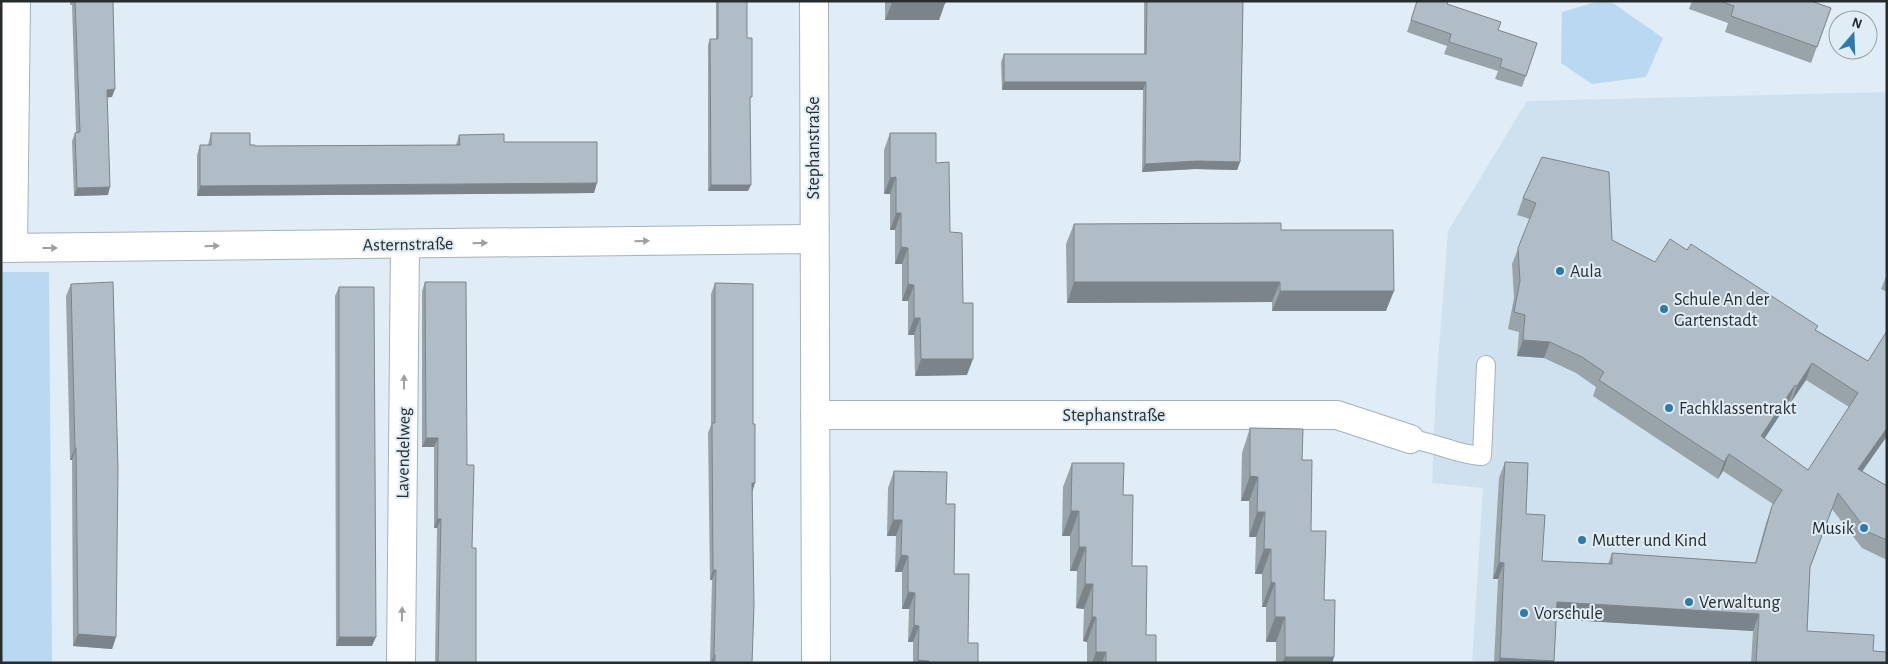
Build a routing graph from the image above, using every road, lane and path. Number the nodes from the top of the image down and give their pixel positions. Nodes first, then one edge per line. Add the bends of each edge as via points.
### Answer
1 (16, 1) edge
2 (814, 1) edge
3 (814, 240) junction
4 (405, 244) junction
5 (7, 248) edge
6 (1486, 365) dead end
7 (814, 415) junction
8 (1410, 439) joint
9 (401, 663) edge
10 (816, 663) edge

1 - 5 street
2 - 3 street, Stephanstraße
4 -> 3 street, Asternstraße
3 - 7 street, Stephanstraße
5 -> 4 street, Asternstraße
9 -> 4 street, Lavendelweg
6 - 8 lane via 1482,456
7 - 8 street, Stephanstraße via 1337,415
7 - 10 street, Stephanstraße

